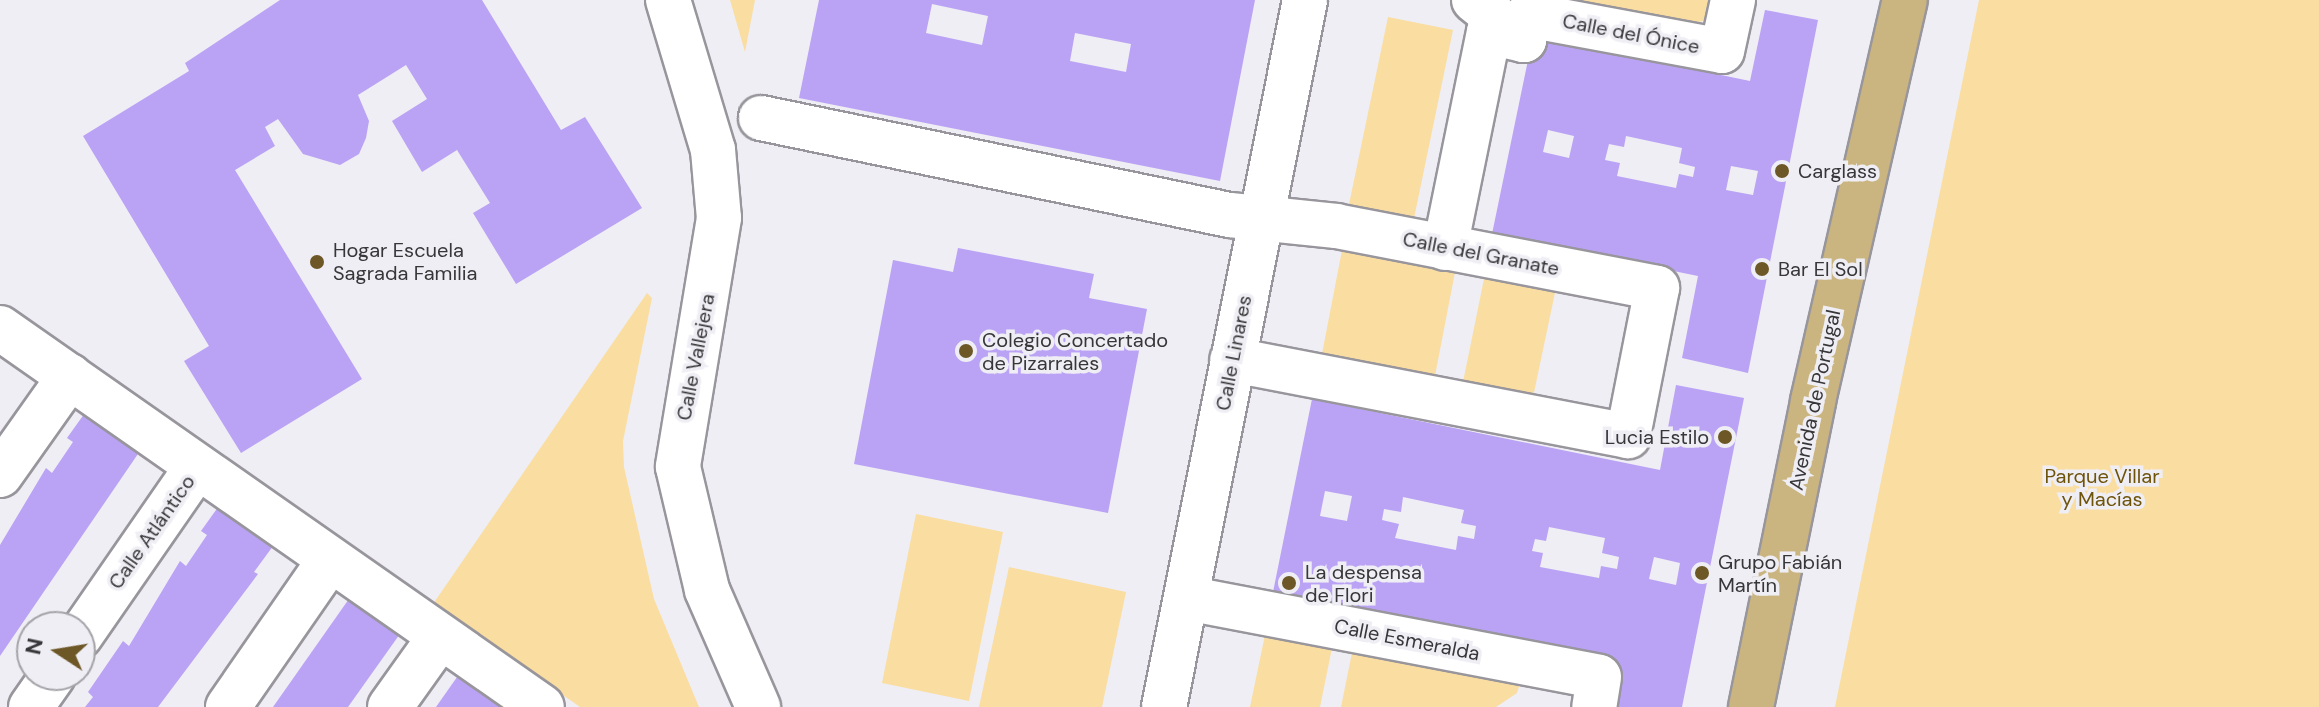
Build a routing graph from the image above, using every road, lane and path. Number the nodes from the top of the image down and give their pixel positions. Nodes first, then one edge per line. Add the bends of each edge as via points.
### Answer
1 (668, 0) edge
2 (1305, 0) edge
3 (1474, 0) edge
4 (1733, 0) edge
5 (1905, 0) edge
6 (1524, 40) junction
7 (761, 118) dead end
8 (1261, 221) junction
9 (1445, 248) junction
10 (0, 328) edge
11 (1232, 360) junction
12 (70, 376) junction
13 (197, 467) junction
14 (0, 475) edge
15 (329, 561) junction
16 (1186, 598) junction
17 (96, 613) edge
18 (440, 637) junction
19 (228, 707) edge
20 (390, 707) edge
21 (542, 707) edge
22 (758, 707) edge
23 (1164, 707) edge
24 (1594, 707) edge
25 (1751, 707) edge

1 - 22 street, Calle Vallejera via 713,150 719,218 678,467 707,590
2 - 8 street, Calle Linares
3 - 6 street
4 - 6 street, Calle del Ónice via 1722,51 1528,15
5 - 25 main road, Avenida de Portugal via 1813,401
6 - 9 street via 1489,32
7 - 8 street, Calle del Granate
8 - 9 street, Calle del Granate via 1336,226
8 - 11 street, Calle Linares
9 - 11 street, Calle del Granate via 1657,288 1628,436
10 - 12 street
11 - 16 street, Calle Linares
12 - 13 street
12 - 14 street
13 - 15 street
13 - 17 street, Calle Atlántico
15 - 18 street
15 - 19 street
16 - 23 street, Calle Linares
16 - 24 street, Calle Esmeralda via 1599,677
18 - 20 street
18 - 21 street

